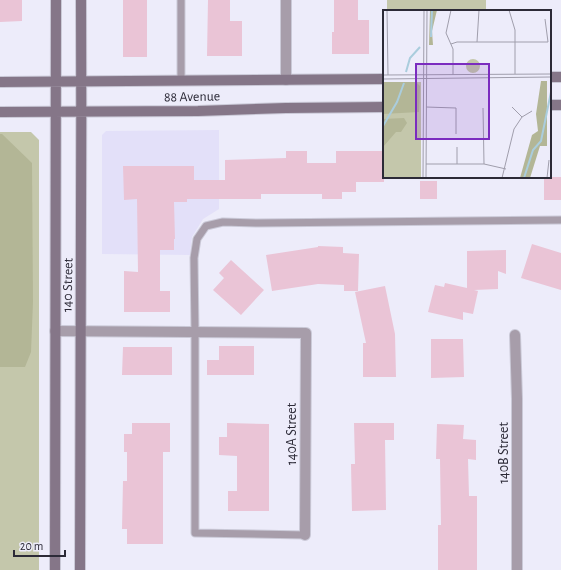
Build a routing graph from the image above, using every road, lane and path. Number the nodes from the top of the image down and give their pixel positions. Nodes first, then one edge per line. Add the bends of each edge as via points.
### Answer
1 (56, 0) edge
2 (81, 0) edge
3 (180, 0) edge
4 (286, 0) edge
5 (383, 79) edge
6 (286, 80) junction
7 (82, 81) junction
8 (181, 81) junction
9 (0, 82) edge
10 (56, 82) junction
11 (383, 107) edge
12 (56, 111) junction
13 (82, 111) junction
14 (0, 112) edge
15 (561, 220) edge
16 (55, 331) junction
17 (80, 331) junction
18 (195, 332) junction
19 (514, 335) dead end
20 (305, 534) joint
21 (55, 570) edge
22 (80, 570) edge
23 (517, 570) edge

1 - 10 main road, 140 Street
2 - 7 main road, 140 Street
3 - 8 lane
4 - 6 street
5 - 6 main road, 88 Avenue
6 - 8 main road, 88 Avenue
7 - 8 main road, 88 Avenue
7 - 10 main road, 88 Avenue
7 - 13 main road, 140 Street
9 - 10 main road, 88 Avenue
10 - 12 main road, 140 Street
11 - 13 main road, 88 Avenue
12 - 13 main road, 88 Avenue
12 - 14 main road, 88 Avenue
12 - 16 main road, 140 Street
13 - 17 main road, 140 Street
15 - 18 lane via 223,222 206,226 197,238 194,258
16 - 17 street
16 - 21 main road, 140 Street
17 - 18 street
17 - 22 main road, 140 Street
18 - 20 lane via 195,533
18 - 20 street, 140A Street via 306,333
19 - 23 street, 140B Street via 517,398

